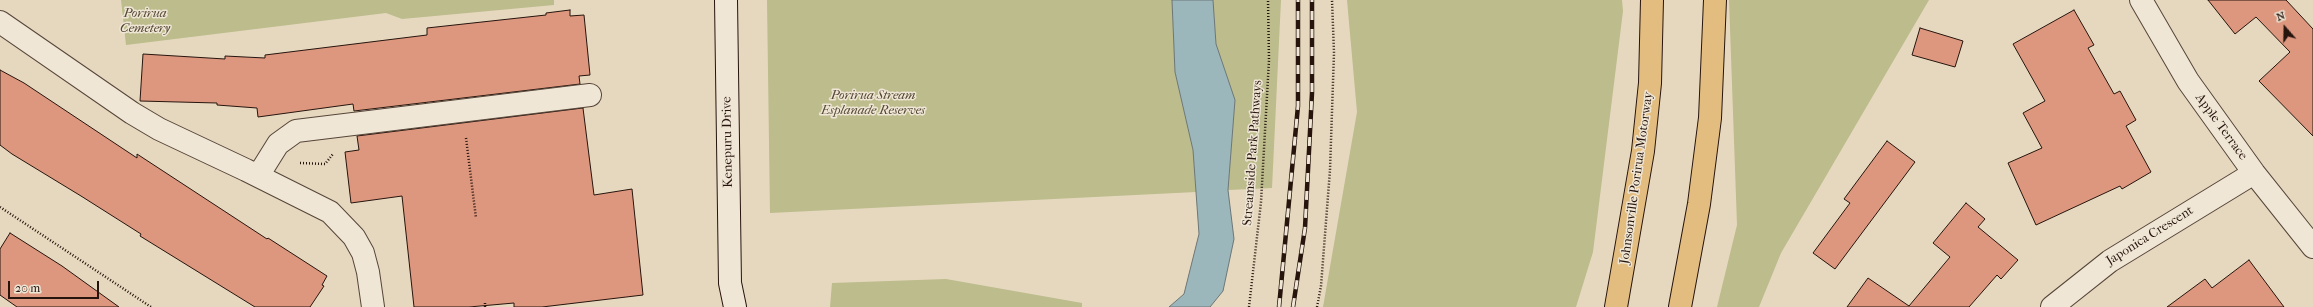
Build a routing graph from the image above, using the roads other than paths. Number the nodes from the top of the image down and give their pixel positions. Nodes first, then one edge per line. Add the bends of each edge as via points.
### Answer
1 (726, 0) edge
2 (1652, 0) edge
3 (1715, 0) edge
4 (2141, 0) edge
5 (0, 22) edge
6 (590, 95) dead end
7 (2254, 173) junction
8 (258, 176) junction
9 (2313, 247) edge
10 (730, 283) junction
11 (373, 307) edge
12 (725, 307) edge
13 (735, 307) edge
14 (1616, 307) edge
15 (1680, 307) edge
16 (2052, 307) edge

1 - 10 street, Kenepuru Drive
2 - 14 highway, Johnsonville Porirua Motorway via 1650,84 1643,151
3 - 15 highway via 1710,118 1699,204
4 - 7 street, Apple Terrace via 2188,81
5 - 8 street via 138,117 188,144
6 - 8 street via 296,131 278,144
7 - 9 street, Apple Terrace
7 - 16 street, Japonica Crescent via 2110,260
8 - 11 street via 330,212 343,224 363,253
10 - 12 street, Kenepuru Drive
10 - 13 street, Kenepuru Drive

